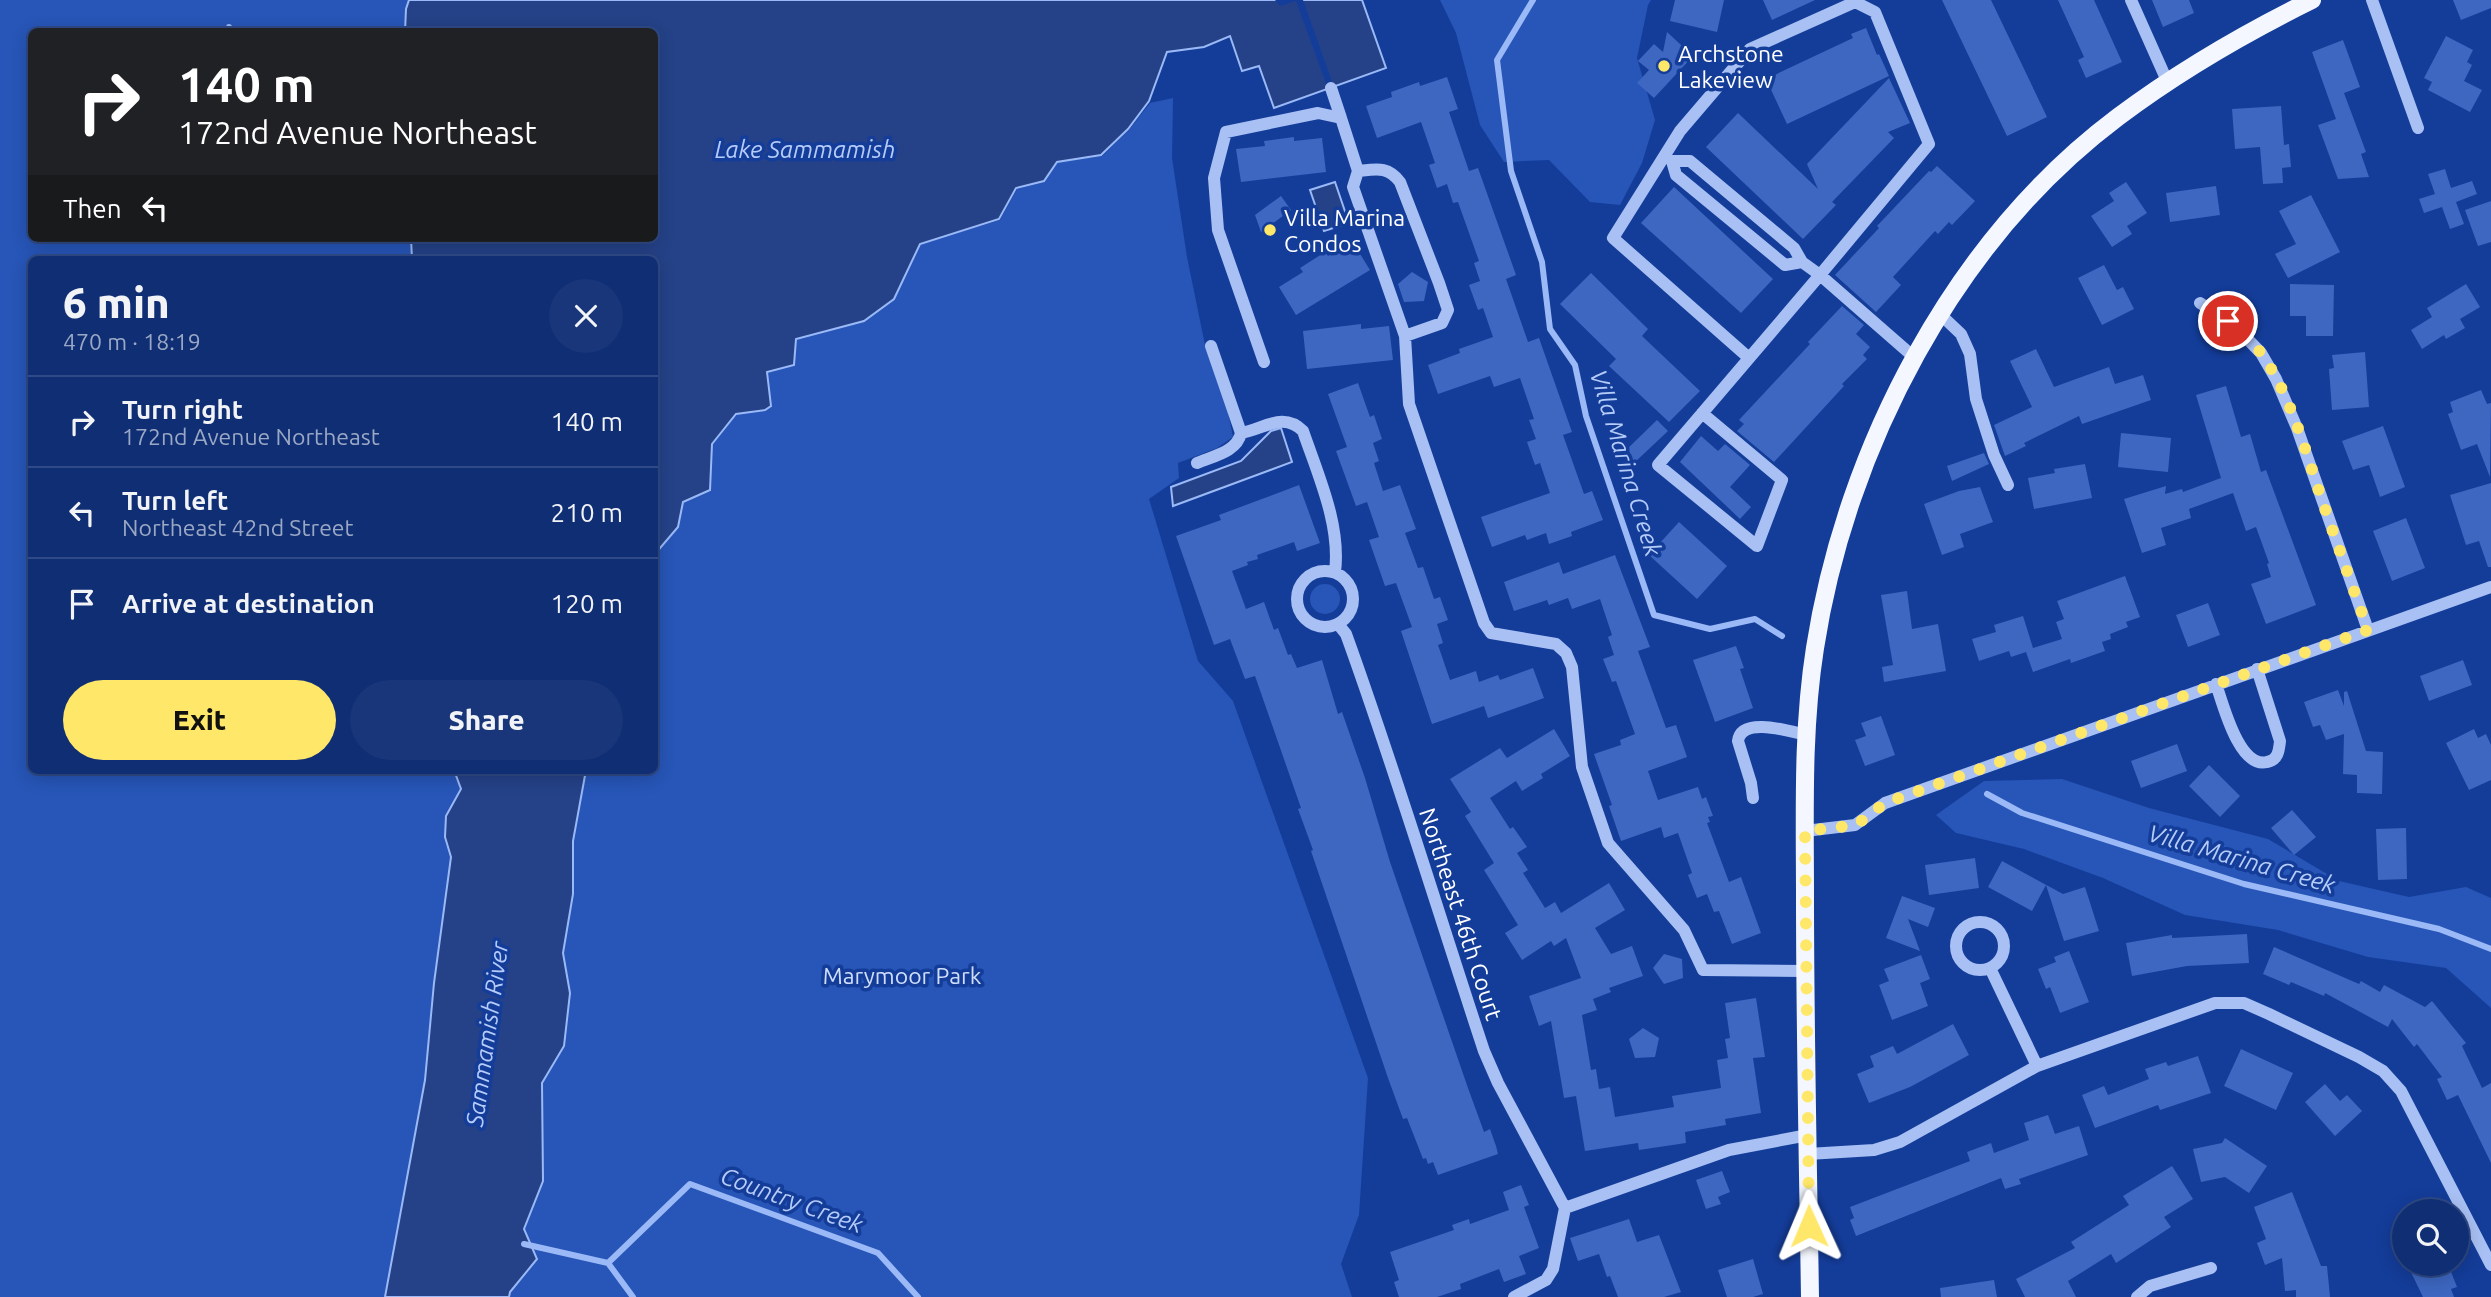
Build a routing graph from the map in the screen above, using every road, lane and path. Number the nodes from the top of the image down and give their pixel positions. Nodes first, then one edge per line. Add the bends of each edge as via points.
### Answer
1 (2131, 0) edge
2 (2312, 0) edge
3 (2372, 0) edge
4 (2168, 83) junction
5 (1331, 88) dead end
6 (1341, 118) junction
7 (2418, 128) dead end
8 (1668, 158) junction
9 (1358, 171) junction
10 (1802, 262) junction
11 (1820, 275) junction
12 (2200, 303) dead end
13 (1941, 315) junction
14 (1405, 336) junction
15 (1211, 346) dead end
16 (1749, 358) junction
17 (1915, 358) junction
18 (1264, 362) dead end
19 (1702, 413) junction
20 (1241, 433) junction
21 (1197, 463) dead end
22 (2008, 485) dead end
23 (1335, 572) junction
24 (2491, 587) edge
25 (1338, 624) junction
26 (2368, 630) junction
27 (2257, 669) junction
28 (2216, 684) junction
29 (1806, 735) junction
30 (1753, 798) dead end
31 (1805, 831) junction
32 (1990, 968) dead end
33 (1805, 971) junction
34 (2037, 1066) junction
35 (1808, 1135) junction
36 (1808, 1154) junction
37 (1565, 1208) junction
38 (2491, 1265) edge
39 (2211, 1268) dead end
40 (1514, 1297) edge
41 (1810, 1297) edge
42 (2137, 1297) edge

1 - 4 street
2 - 4 main road
3 - 7 street
4 - 13 main road via 2117,118 2028,200
5 - 6 street
6 - 9 street
6 - 18 street via 1318,113 1226,132 1214,178 1219,230
8 - 10 street via 1690,161 1794,248
8 - 10 street via 1676,175 1785,265
8 - 11 street via 1680,131 1750,49 1855,2 1875,12 1929,144
8 - 16 street via 1613,238
9 - 14 street via 1353,187
9 - 14 street via 1385,168 1400,182 1448,310 1442,323
10 - 11 street
11 - 16 street
11 - 17 street
12 - 26 street via 2234,325 2261,353 2276,379
13 - 17 main road
13 - 22 street via 1961,334 1970,354 1976,399
14 - 33 street via 1409,404 1484,622 1492,633 1556,644 1566,653 1572,667 1582,767 1608,843 1684,930 1703,970
15 - 20 street
16 - 19 street
17 - 29 main road via 1859,477 1841,533 1815,649
19 - 19 street via 1658,464 1757,546 1782,480
20 - 21 street via 1232,448
20 - 23 street via 1282,421 1295,422 1303,431 1328,507 1337,555
23 - 25 street via 1349,583 1353,601
23 - 25 street via 1308,576 1297,601 1311,624
24 - 26 street
25 - 37 street, Northeast 46th Court via 1346,634 1382,734 1484,1051
26 - 27 street
27 - 28 street
27 - 28 street via 2280,741 2272,761 2251,760 2240,748
28 - 31 street via 1885,803 1856,825
29 - 30 street via 1753,727 1738,735
29 - 31 main road
31 - 33 main road
32 - 34 street
33 - 35 main road
34 - 36 street via 1900,1142 1874,1150
34 - 38 street via 2215,1003 2244,1003 2383,1071 2401,1091
35 - 36 main road
35 - 37 street via 1729,1150
36 - 41 main road
37 - 40 street via 1553,1269 1546,1280
39 - 42 street via 2150,1286

